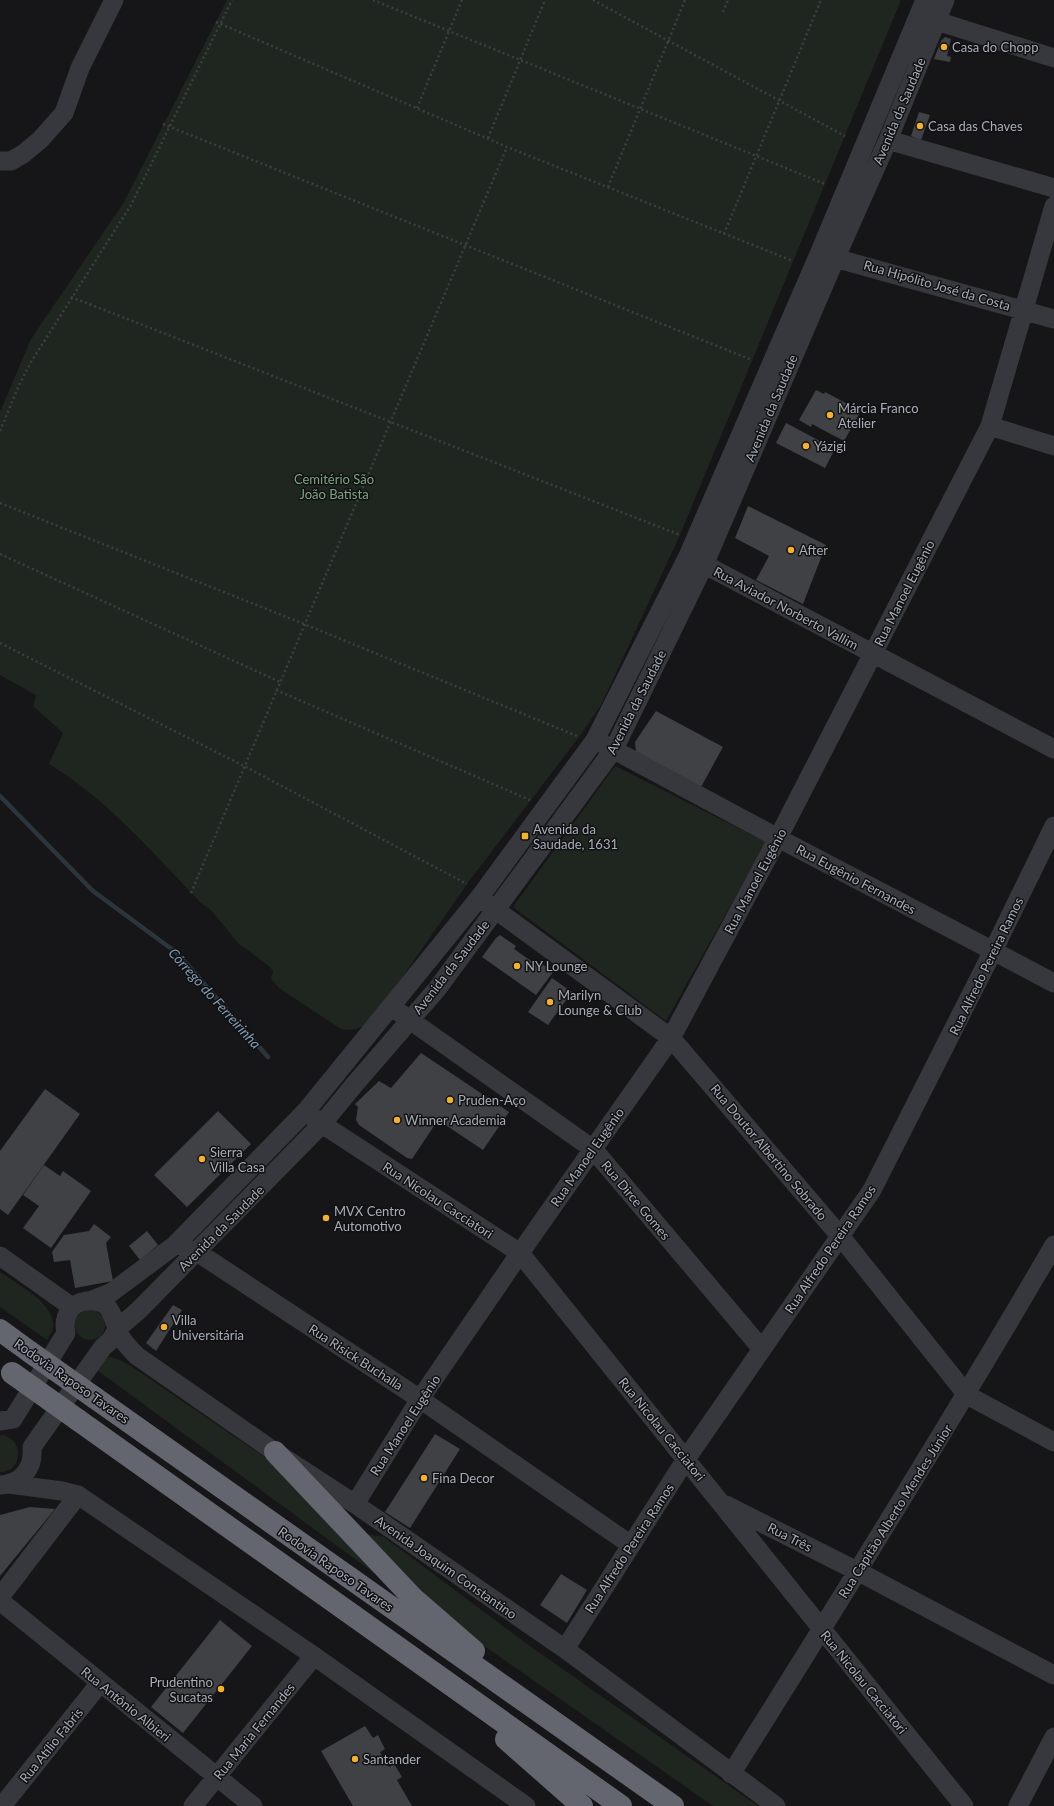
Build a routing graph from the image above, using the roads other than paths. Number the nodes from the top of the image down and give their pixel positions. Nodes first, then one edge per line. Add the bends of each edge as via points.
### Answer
1 (114, 0) edge
2 (945, 0) edge
3 (927, 12) edge
4 (1054, 58) edge
5 (888, 140) junction
6 (0, 161) edge
7 (1054, 188) edge
8 (1054, 206) edge
9 (828, 255) junction
10 (1024, 309) junction
11 (1054, 319) edge
12 (990, 426) junction
13 (1054, 446) edge
14 (688, 556) junction
15 (704, 565) junction
16 (872, 654) junction
17 (587, 739) junction
18 (614, 748) junction
19 (1054, 749) edge
20 (1054, 826) edge
21 (778, 838) junction
22 (480, 898) junction
23 (495, 910) junction
24 (994, 951) junction
25 (1054, 983) edge
26 (390, 1007) junction
27 (410, 1020) junction
28 (672, 1038) junction
29 (306, 1111) junction
30 (322, 1124) junction
31 (593, 1149) junction
32 (231, 1186) junction
33 (251, 1197) junction
34 (841, 1237) junction
35 (175, 1246) junction
36 (1054, 1246) edge
37 (197, 1252) junction
38 (520, 1253) junction
39 (0, 1256) edge
40 (92, 1300) junction
41 (72, 1307) junction
42 (118, 1328) junction
43 (0, 1330) edge
44 (762, 1349) junction
45 (6, 1369) edge
46 (967, 1395) junction
47 (420, 1400) junction
48 (0, 1421) edge
49 (1054, 1442) edge
50 (275, 1452) junction
51 (686, 1459) junction
52 (5, 1485) edge
53 (78, 1495) junction
54 (721, 1502) junction
55 (355, 1504) junction
56 (631, 1545) junction
57 (859, 1572) junction
58 (0, 1598) edge
59 (0, 1601) edge
60 (822, 1630) junction
61 (565, 1649) junction
62 (314, 1656) junction
63 (418, 1662) junction
64 (1054, 1674) edge
65 (100, 1683) junction
66 (570, 1735) junction
67 (1054, 1737) edge
68 (731, 1774) junction
69 (217, 1777) junction
70 (2, 1806) edge
71 (193, 1806) edge
72 (253, 1806) edge
73 (526, 1806) edge
74 (582, 1806) edge
75 (621, 1806) edge
76 (673, 1806) edge
77 (776, 1806) edge
78 (964, 1806) edge
79 (1018, 1806) edge

1 - 6 street via 80,68 64,113 40,140 23,154 11,161
2 - 3 street, Avenida da Saudade
3 - 4 street
3 - 5 street, Avenida da Saudade
3 - 9 street, Avenida da Saudade
5 - 7 street
5 - 9 street, Avenida da Saudade
8 - 10 street, Rua Manoel Eugênio
9 - 10 street, Rua Hipólito José da Costa
9 - 14 street, Avenida da Saudade
9 - 15 street, Avenida da Saudade
10 - 11 street, Rua Hipólito José da Costa
10 - 12 street, Rua Manoel Eugênio
12 - 13 street
12 - 16 street, Rua Manoel Eugênio
14 - 15 street, Rua Aviador Norberto Vallim
14 - 17 street, Avenida da Saudade
15 - 16 street, Rua Aviador Norberto Vallim
15 - 18 street, Avenida da Saudade
16 - 19 street, Rua Aviador Norberto Vallim
16 - 21 street, Rua Manoel Eugênio
17 - 18 street, Rua Eugênio Fernandes
17 - 22 street, Avenida da Saudade
18 - 21 street, Rua Eugênio Fernandes
18 - 23 street, Avenida da Saudade
20 - 24 street, Rua Alfredo Pereira Ramos
21 - 24 street, Rua Eugênio Fernandes
21 - 28 street, Rua Manoel Eugênio
22 - 23 street, Rua Doutor Albertino Sobrado
22 - 26 street, Avenida da Saudade
23 - 27 street, Avenida da Saudade via 437,989
23 - 28 street, Rua Doutor Albertino Sobrado
24 - 25 street, Rua Eugênio Fernandes
24 - 34 street, Rua Alfredo Pereira Ramos via 872,1190
26 - 27 street, Rua Dirce Gomes
26 - 29 street, Avenida da Saudade
27 - 30 street, Avenida da Saudade
27 - 31 street, Rua Dirce Gomes
28 - 31 street, Rua Manoel Eugênio
28 - 34 street, Rua Doutor Albertino Sobrado
29 - 30 street, Rua Nicolau Cacciatori
29 - 32 street, Avenida da Saudade
30 - 33 street, Avenida da Saudade
30 - 38 street, Rua Nicolau Cacciatori
31 - 38 street, Rua Manoel Eugênio
31 - 44 street, Rua Dirce Gomes
32 - 33 street
32 - 35 street, Avenida da Saudade
33 - 37 street, Avenida da Saudade
34 - 44 street, Rua Alfredo Pereira Ramos
34 - 46 street, Rua Doutor Albertino Sobrado
35 - 37 street, Rua Risick Buchalla
35 - 40 street, Avenida da Saudade via 112,1292
36 - 46 street, Rua Capitão Alberto Mendes Júnior
37 - 42 street, Avenida da Saudade
37 - 47 street, Rua Risick Buchalla
38 - 47 street, Rua Manoel Eugênio
38 - 51 street, Rua Nicolau Cacciatori
39 - 41 street
40 - 41 street, Avenida da Saudade
40 - 42 street, Avenida Joaquim Constantino via 103,1303 110,1309
41 - 48 street via 66,1320 66,1333 13,1420
42 - 50 street, Avenida Joaquim Constantino via 120,1336 137,1356
42 - 52 street, Avenida da Saudade via 32,1447 33,1456 26,1474
43 - 66 highway, Rodovia Raposo Tavares, bridge
44 - 51 street, Rua Alfredo Pereira Ramos
45 - 63 highway, Rodovia Raposo Tavares, bridge
46 - 49 street, Rua Doutor Albertino Sobrado
46 - 57 street, Rua Capitão Alberto Mendes Júnior
47 - 55 street, Rua Manoel Eugênio
47 - 56 street, Rua Risick Buchalla
50 - 55 street, Avenida Joaquim Constantino
50 - 66 highway via 413,1598
51 - 54 street, Rua Nicolau Cacciatori
51 - 56 street, Rua Alfredo Pereira Ramos
52 - 53 street
53 - 58 street
53 - 62 street
54 - 57 street, Rua Três
54 - 60 street, Rua Nicolau Cacciatori
55 - 61 street, Avenida Joaquim Constantino
56 - 61 street, Rua Alfredo Pereira Ramos
57 - 60 street, Rua Capitão Alberto Mendes Júnior
57 - 64 street, Rua Três
59 - 65 street, Rua Antônio Albieri
60 - 68 street, Rua Capitão Alberto Mendes Júnior
60 - 78 street, Rua Nicolau Cacciatori
61 - 68 street, Avenida Joaquim Constantino
62 - 69 street, Rua Maria Fernandes
62 - 73 street
63 - 74 highway
63 - 75 highway, Rodovia Raposo Tavares
65 - 69 street, Rua Antônio Albieri
65 - 70 street, Rua Atílio Fabris
66 - 76 highway, Rodovia Raposo Tavares
67 - 79 street
68 - 77 street, Avenida Joaquim Constantino
69 - 71 street, Rua Maria Fernandes
69 - 72 street, Rua Antônio Albieri

